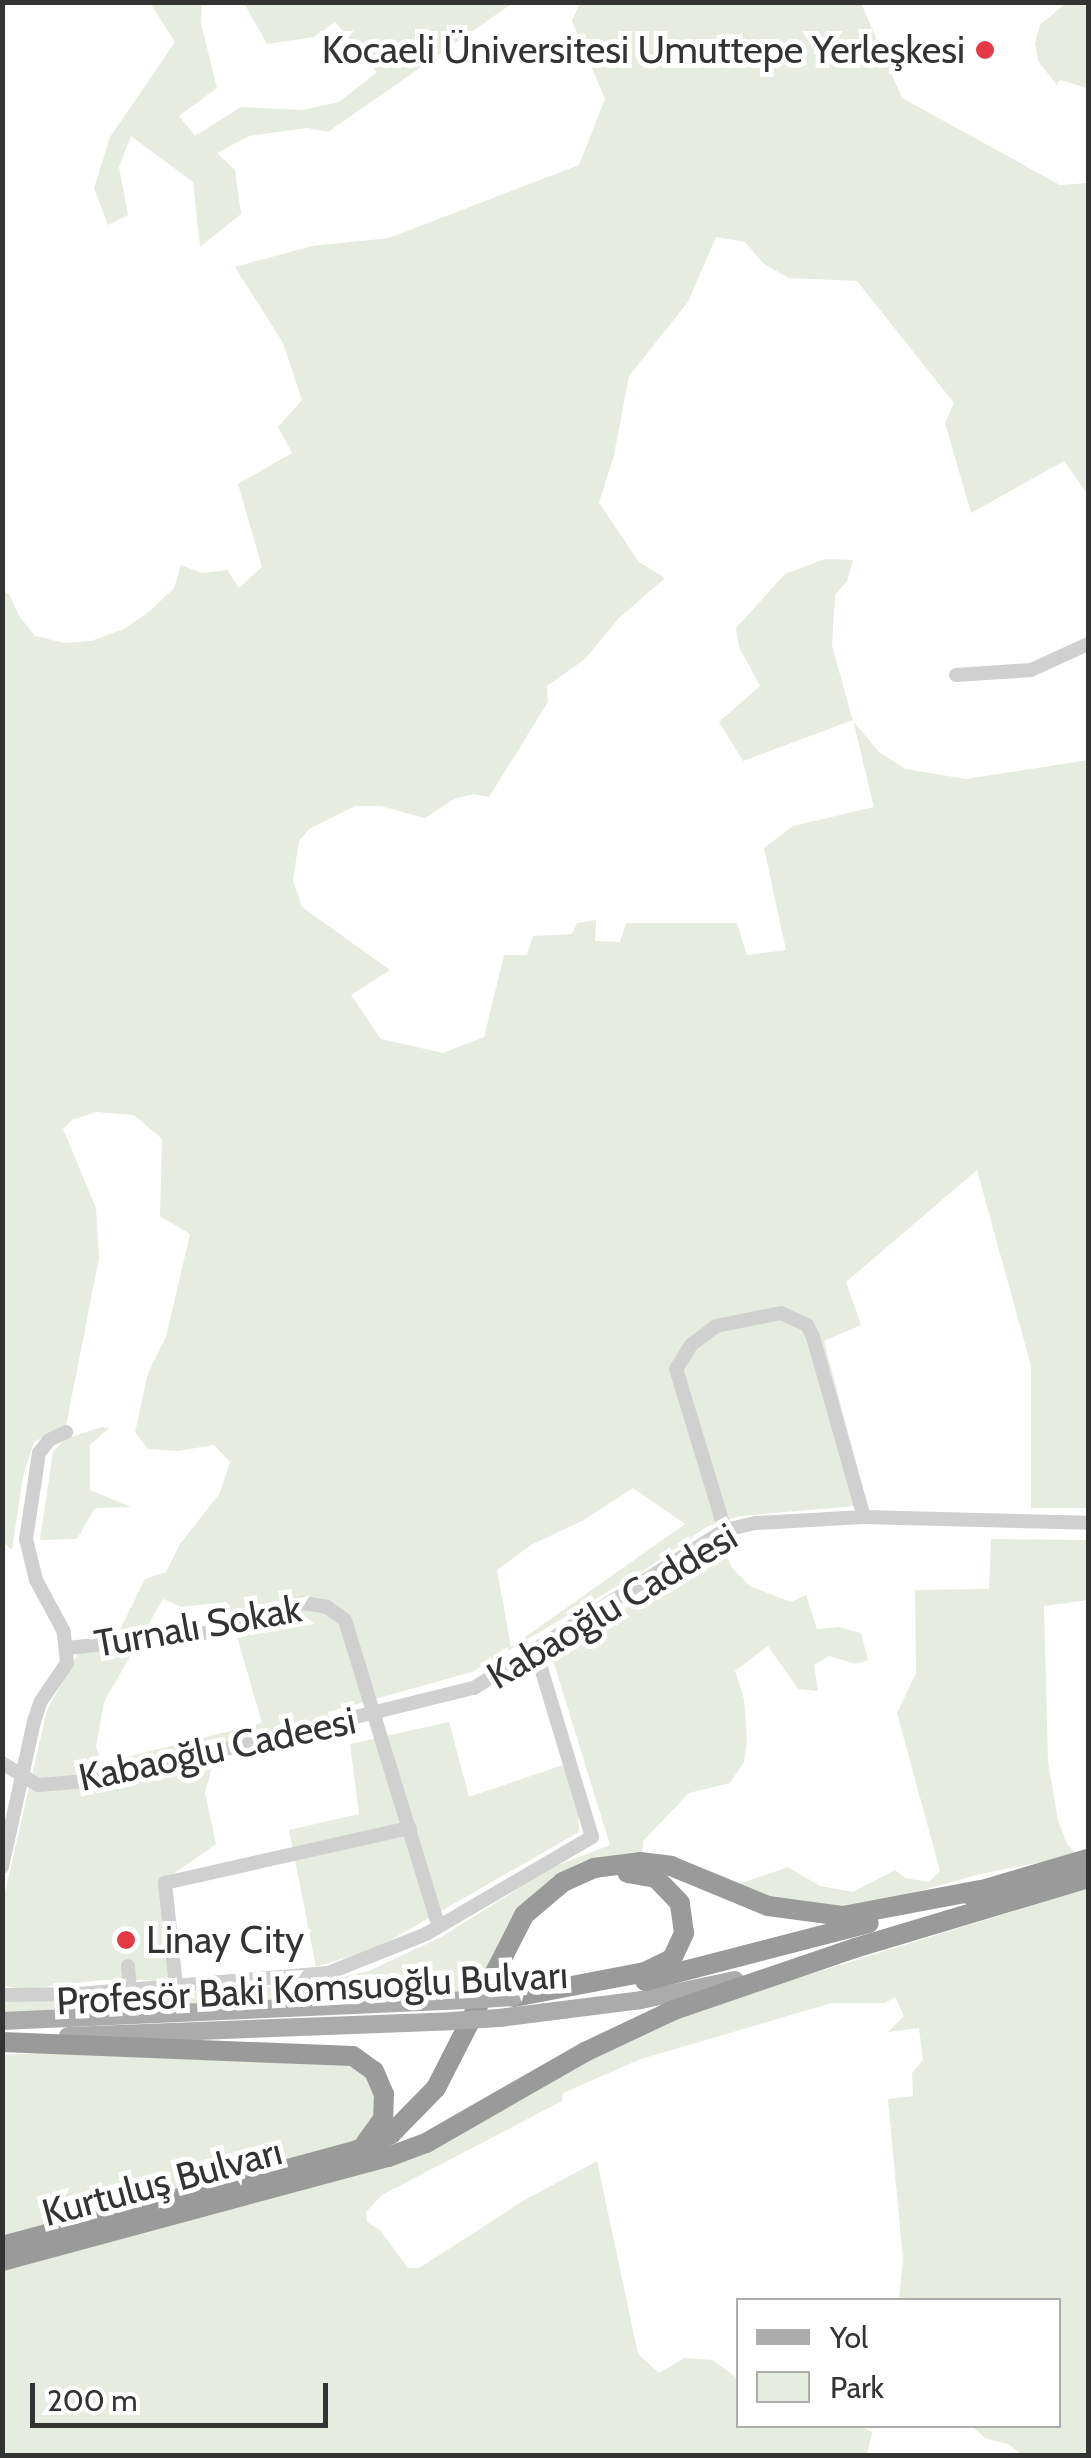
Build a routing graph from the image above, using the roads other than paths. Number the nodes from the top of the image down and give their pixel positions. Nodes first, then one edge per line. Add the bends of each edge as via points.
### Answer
1 (1088, 644) edge
2 (956, 675) dead end
3 (66, 1432) dead end
4 (864, 1517) junction
5 (1088, 1523) edge
6 (725, 1530) junction
7 (68, 1648) junction
8 (536, 1652) junction
9 (378, 1714) junction
10 (2, 1763) edge
11 (22, 1776) junction
12 (410, 1828) junction
13 (1088, 1859) edge
14 (2, 1867) edge
15 (1088, 1878) edge
16 (980, 1890) junction
17 (438, 1925) junction
18 (856, 1948) junction
19 (128, 1966) dead end
20 (176, 1986) junction
21 (130, 1987) junction
22 (2, 1995) edge
23 (514, 1997) junction
24 (2, 2021) edge
25 (2, 2040) edge
26 (339, 2163) junction
27 (2, 2246) edge
28 (2, 2261) edge

1 - 2 street via 1031,670
3 - 7 street via 39,1453 26,1539 28,1559
4 - 5 street, Kabaoğlu Caddesi
4 - 6 street, Kabaoğlu Caddesi
4 - 6 street via 814,1337 808,1324 781,1313 716,1326 691,1345 676,1369
6 - 8 street, Kabaoğlu Caddesi
7 - 9 street, Turnalı Sokak via 214,1632 304,1603 345,1620
7 - 11 street via 41,1701
8 - 9 street, Kabaoğlu Caddesi via 474,1688
8 - 17 street via 592,1837
9 - 11 street, Kabaoğlu Cadeesi via 101,1780 38,1785
9 - 12 street, Turnalı Sokak
10 - 11 street, Kabaoğlu Cadeesi
11 - 14 street
12 - 17 street, Turnalı Sokak
12 - 20 street via 165,1883
13 - 16 highway, Profesör Baki Komsuoğlu Bulvarı
15 - 18 highway, Profesör Baki Komsuoğlu Bulvarı
16 - 23 highway, Profesör Baki Komsuoğlu Bulvarı via 703,1969
16 - 26 highway via 843,1916 768,1906 656,1864 608,1864 577,1874 536,1902 514,1928 423,2105
17 - 20 street via 328,1973
18 - 25 main road, Profesör Baki Komsuoğlu Bulvarı, bridge via 672,1995 499,2018
18 - 26 highway via 646,2022 426,2142
19 - 21 street
20 - 21 street
21 - 22 street
23 - 24 main road, Profesör Baki Komsuoğlu Bulvarı, bridge
23 - 26 highway via 664,1964 684,1933 675,1894 656,1878 626,1873 588,1882 552,1902 513,1950 440,2103 399,2142
25 - 26 highway via 352,2056 378,2077 384,2110 370,2139
26 - 27 highway, Kurtuluş Bulvarı
26 - 28 highway, Kurtuluş Bulvarı

